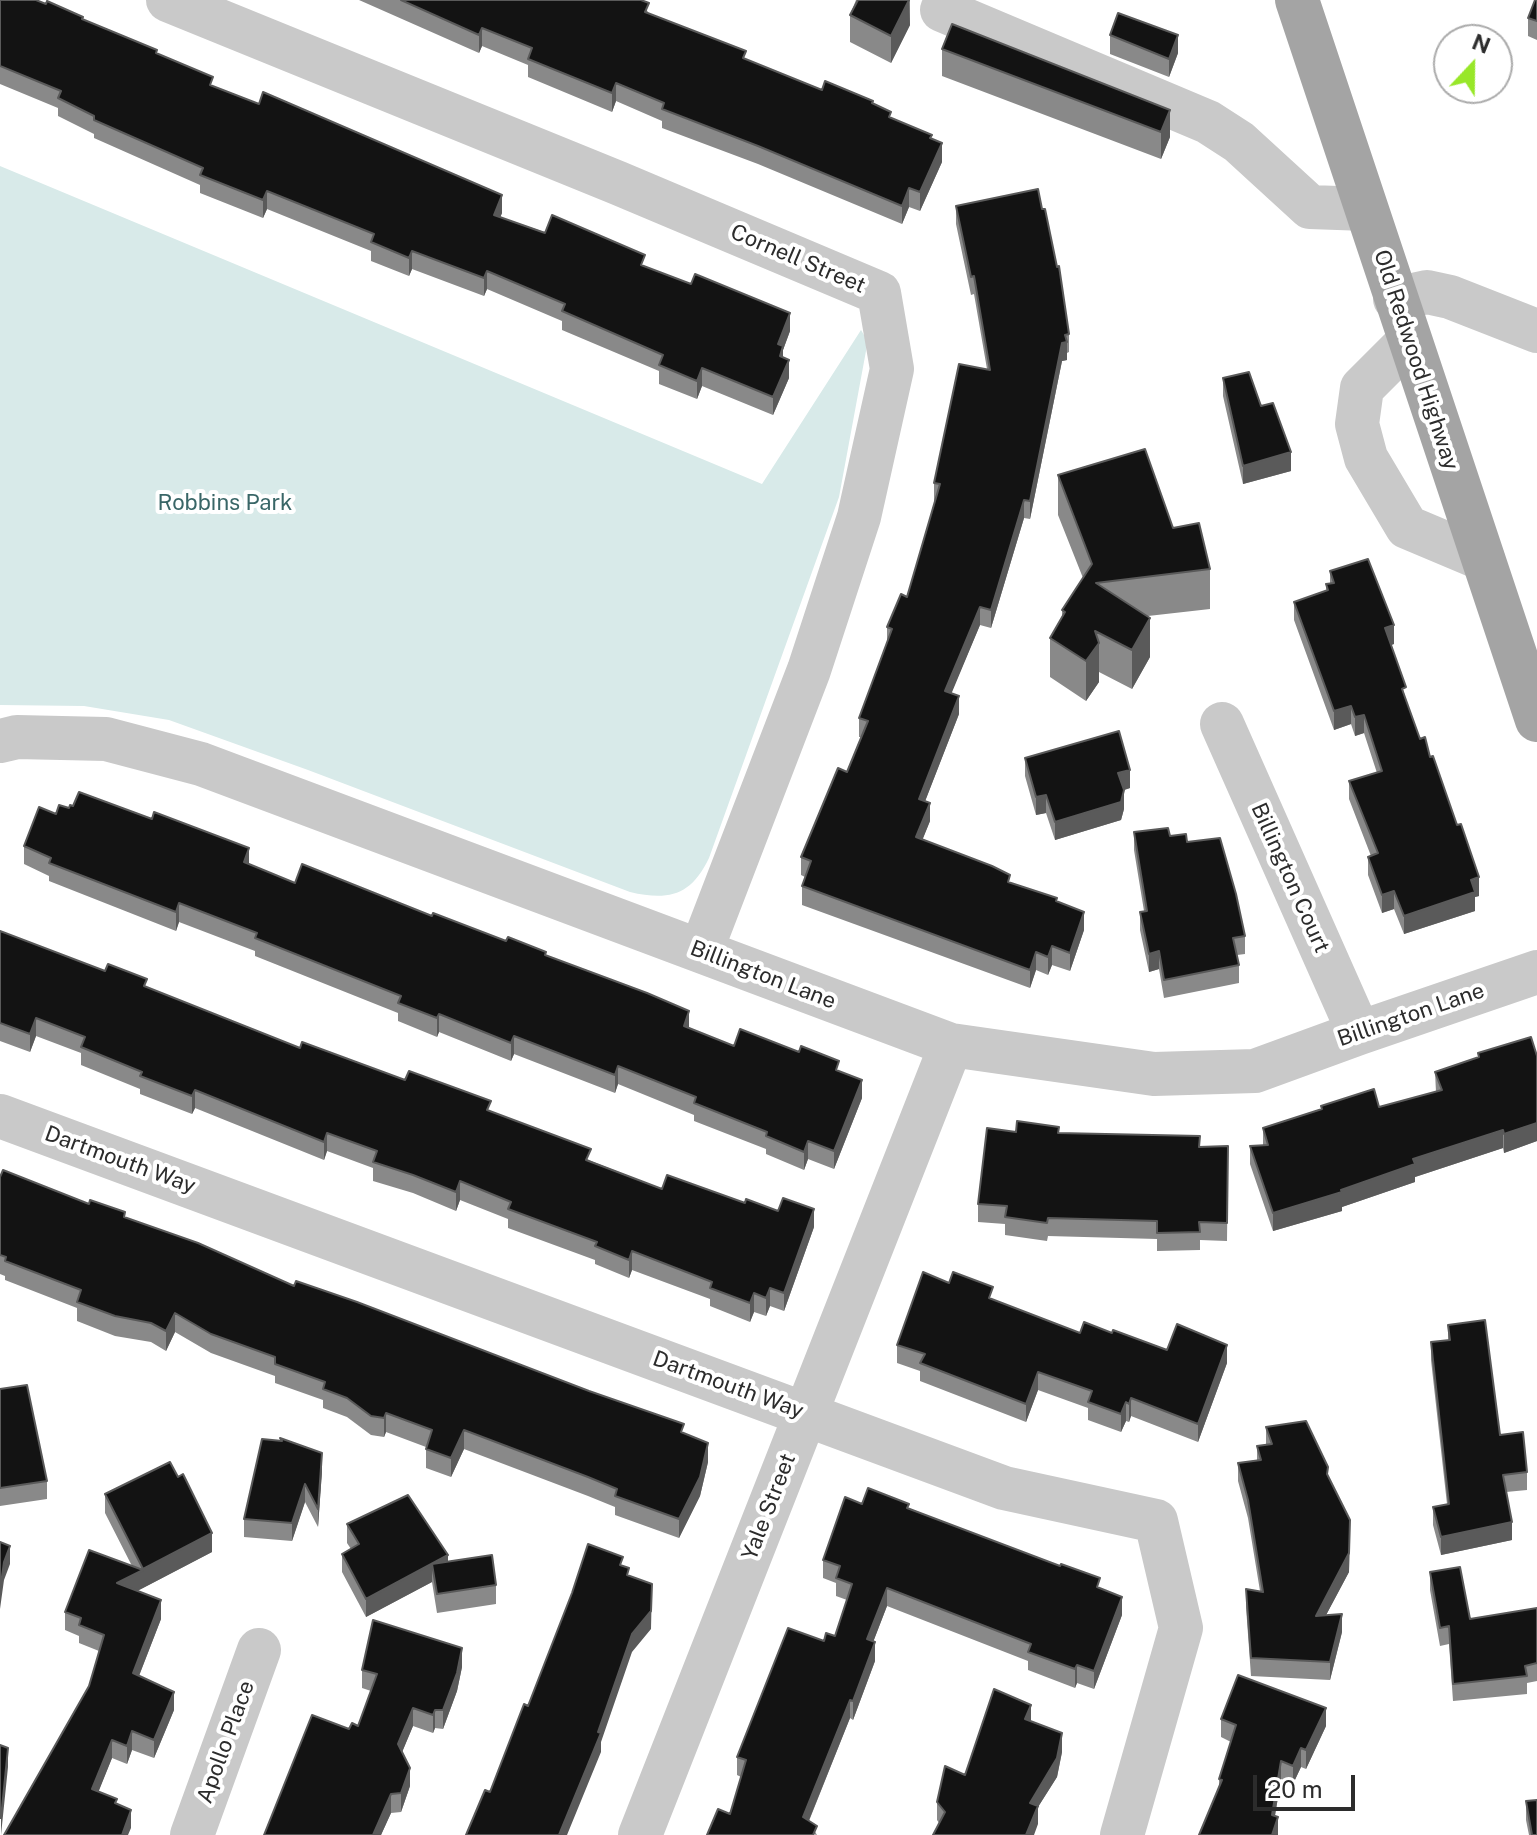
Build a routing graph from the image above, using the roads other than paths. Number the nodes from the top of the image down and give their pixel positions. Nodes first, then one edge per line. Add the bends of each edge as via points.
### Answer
1 (168, 0) edge
2 (1297, 0) edge
3 (942, 10) dead end
4 (1366, 209) junction
5 (1395, 299) junction
6 (1537, 331) edge
7 (1409, 341) junction
8 (1483, 559) junction
9 (1537, 720) edge
10 (1222, 724) dead end
11 (0, 741) edge
12 (701, 951) junction
13 (1537, 972) edge
14 (1359, 1033) junction
15 (951, 1045) junction
16 (0, 1116) edge
17 (806, 1414) junction
18 (259, 1650) dead end
19 (192, 1835) edge
20 (640, 1835) edge
21 (1122, 1835) edge

1 - 12 street, Cornell Street via 879,293 892,369 859,517 809,670
2 - 4 main road, Old Redwood Highway
3 - 4 street via 1208,122 1239,142 1310,207
4 - 5 main road, Old Redwood Highway
5 - 6 street via 1427,292 1450,297
5 - 7 main road, Old Redwood Highway
7 - 8 main road, Old Redwood Highway
7 - 8 street via 1362,388 1357,424 1366,458 1407,527
8 - 9 main road, Old Redwood Highway
10 - 14 street, Billington Court
11 - 12 street, Billington Lane via 106,739 201,764
12 - 15 street, Billington Lane
13 - 14 street, Billington Lane
14 - 15 street, Billington Lane via 1255,1071 1154,1074
15 - 17 street, Yale Street
16 - 17 street, Dartmouth Way
17 - 20 street, Yale Street
17 - 21 street, Dartmouth Way via 1004,1488 1156,1521 1181,1628
18 - 19 street, Apollo Place

